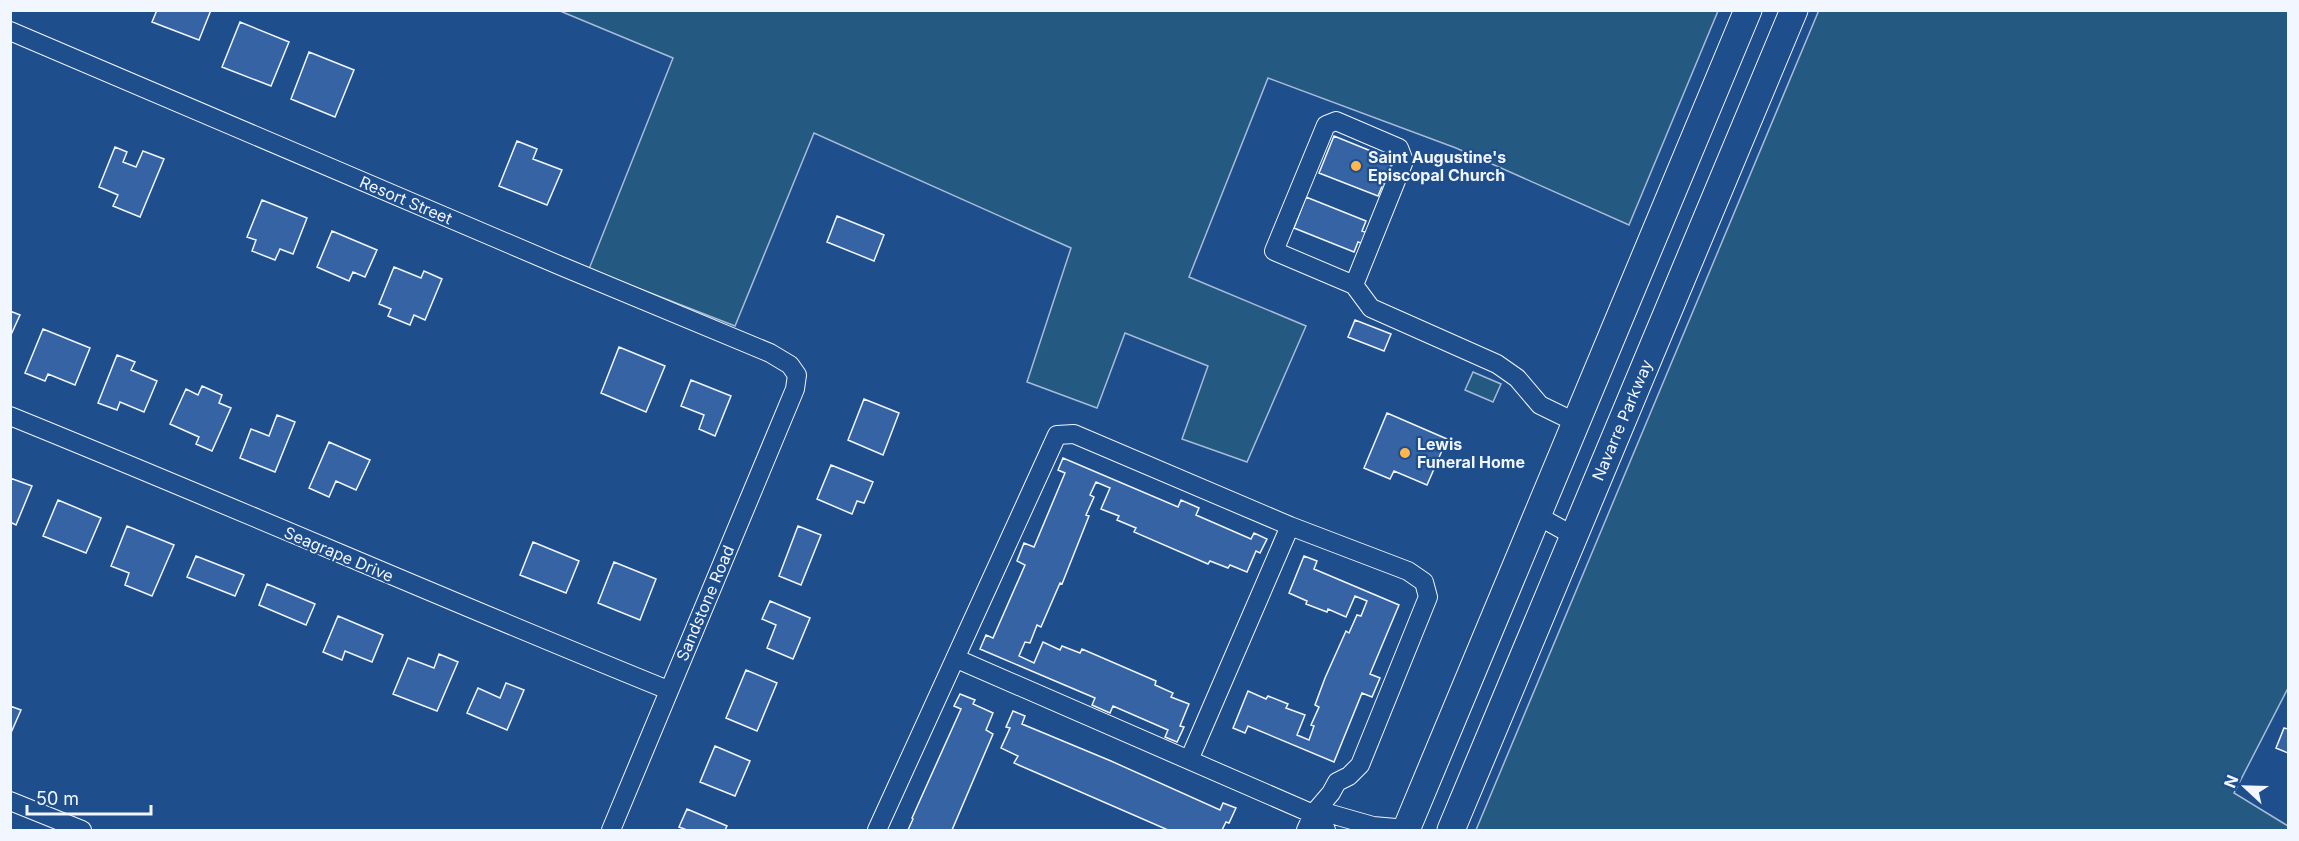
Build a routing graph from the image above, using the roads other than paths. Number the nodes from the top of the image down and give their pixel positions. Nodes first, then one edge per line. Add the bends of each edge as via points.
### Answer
1 (1748, 10) edge
2 (1794, 10) edge
3 (10, 31) edge
4 (1354, 285) junction
5 (797, 375) joint
6 (10, 416) edge
7 (1576, 423) junction
8 (1538, 516) junction
9 (1290, 526) junction
10 (1574, 536) junction
11 (957, 659) junction
12 (668, 690) junction
13 (1189, 760) junction
14 (10, 801) edge
15 (1310, 822) edge
16 (1407, 830) edge
17 (82, 831) edge
18 (611, 831) edge
19 (877, 831) edge
20 (1326, 831) edge
21 (1451, 831) edge

1 - 7 highway
2 - 10 highway, Navarre Parkway
3 - 5 street, Resort Street via 770,353
4 - 4 street via 1274,251 1326,125 1336,121 1399,148 1404,161
4 - 7 street via 1371,308 1497,364 1517,378 1540,405
5 - 12 street, Sandstone Road via 795,389
6 - 12 street, Seagrape Drive
7 - 8 highway
8 - 10 street
8 - 16 highway
9 - 11 street via 1074,434 1057,435
9 - 13 street
9 - 15 street via 1408,571 1424,582 1428,597 1360,765 1337,782
10 - 21 highway, Navarre Parkway
11 - 13 street
11 - 19 street
12 - 18 street, Sandstone Road
13 - 15 street
14 - 17 street
15 - 16 street via 1324,812 1373,826
15 - 20 street

